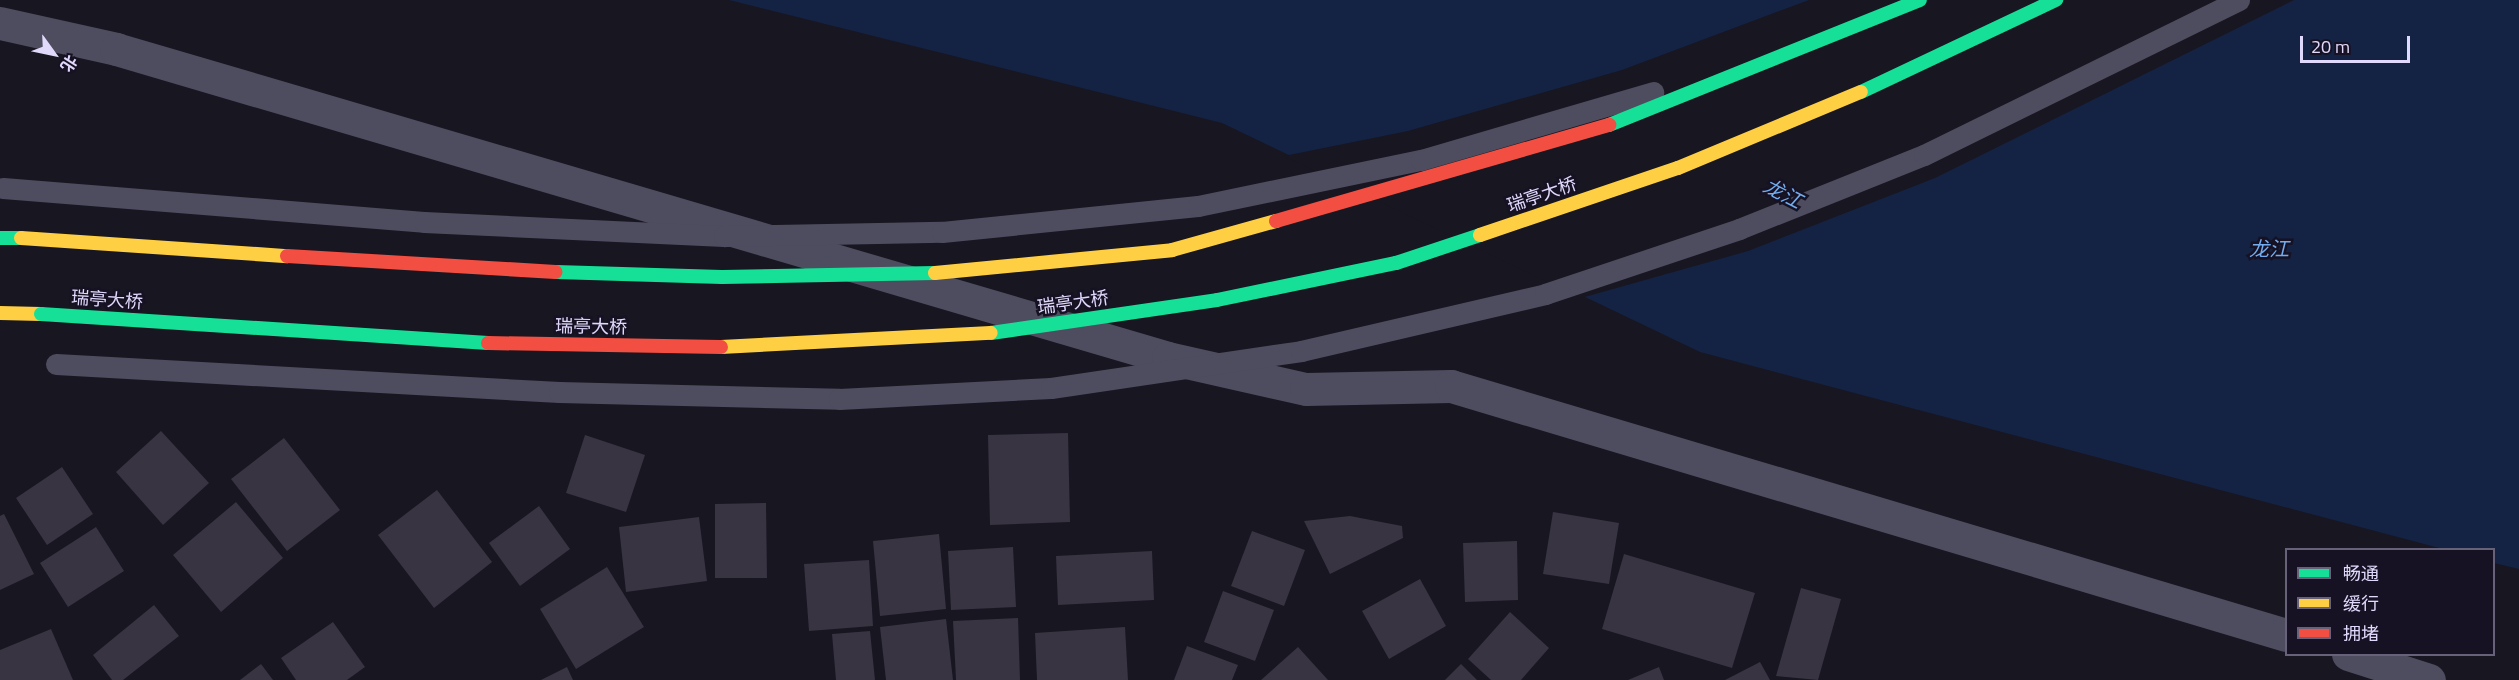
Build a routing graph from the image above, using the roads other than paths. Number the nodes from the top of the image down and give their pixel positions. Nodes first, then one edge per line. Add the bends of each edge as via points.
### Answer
1 (1888, 0) edge
2 (1920, 0) edge
3 (2056, 0) edge
4 (2239, 0) edge
5 (0, 23) edge
6 (3, 188) dead end
7 (0, 238) edge
8 (0, 313) edge
9 (56, 364) dead end
10 (2285, 635) edge
11 (2354, 656) edge
12 (2429, 680) edge

1 - 6 lane, bridge via 1634,98 1421,160 1198,206 954,230 724,236 424,222
2 - 7 main road, bridge via 1580,137 1172,250 930,274 722,277 518,271
3 - 8 main road, 瑞亭大桥, bridge via 1929,64 1678,168 1396,263 1216,300 956,338 753,347 520,345
4 - 9 lane, bridge via 1924,156 1739,229 1545,294 1301,351 1050,388 839,399 548,392
5 - 10 street via 116,49 1168,358 1306,389 1451,386
11 - 12 street

